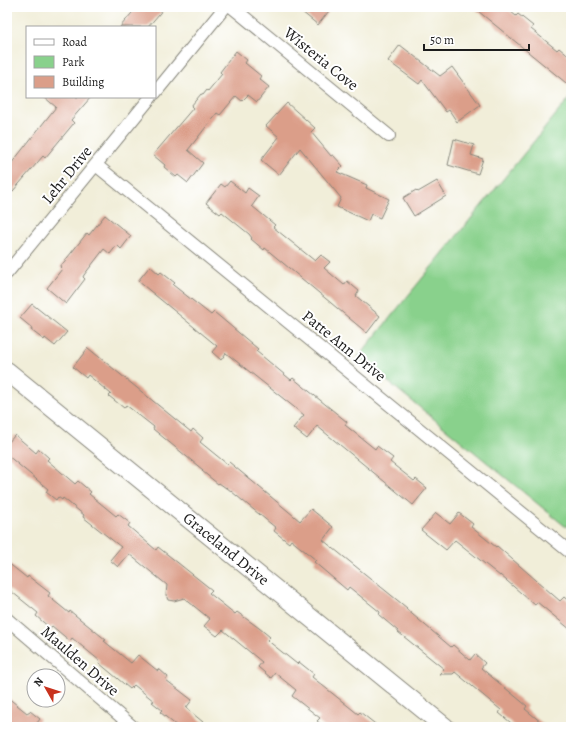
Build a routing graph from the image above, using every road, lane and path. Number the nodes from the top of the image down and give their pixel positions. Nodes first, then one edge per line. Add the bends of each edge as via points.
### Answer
1 (225, 7) edge
2 (232, 7) edge
3 (156, 92) edge
4 (150, 98) edge
5 (390, 136) dead end
6 (96, 165) junction
7 (7, 273) edge
8 (7, 371) edge
9 (571, 553) edge
10 (7, 619) edge
11 (133, 727) edge
12 (444, 727) edge

1 - 3 street
2 - 5 street, Wisteria Cove
4 - 6 street, Lehr Drive
6 - 7 street, Lehr Drive
6 - 9 street, Patte Ann Drive
8 - 12 street, Graceland Drive
10 - 11 street, Maulden Drive

